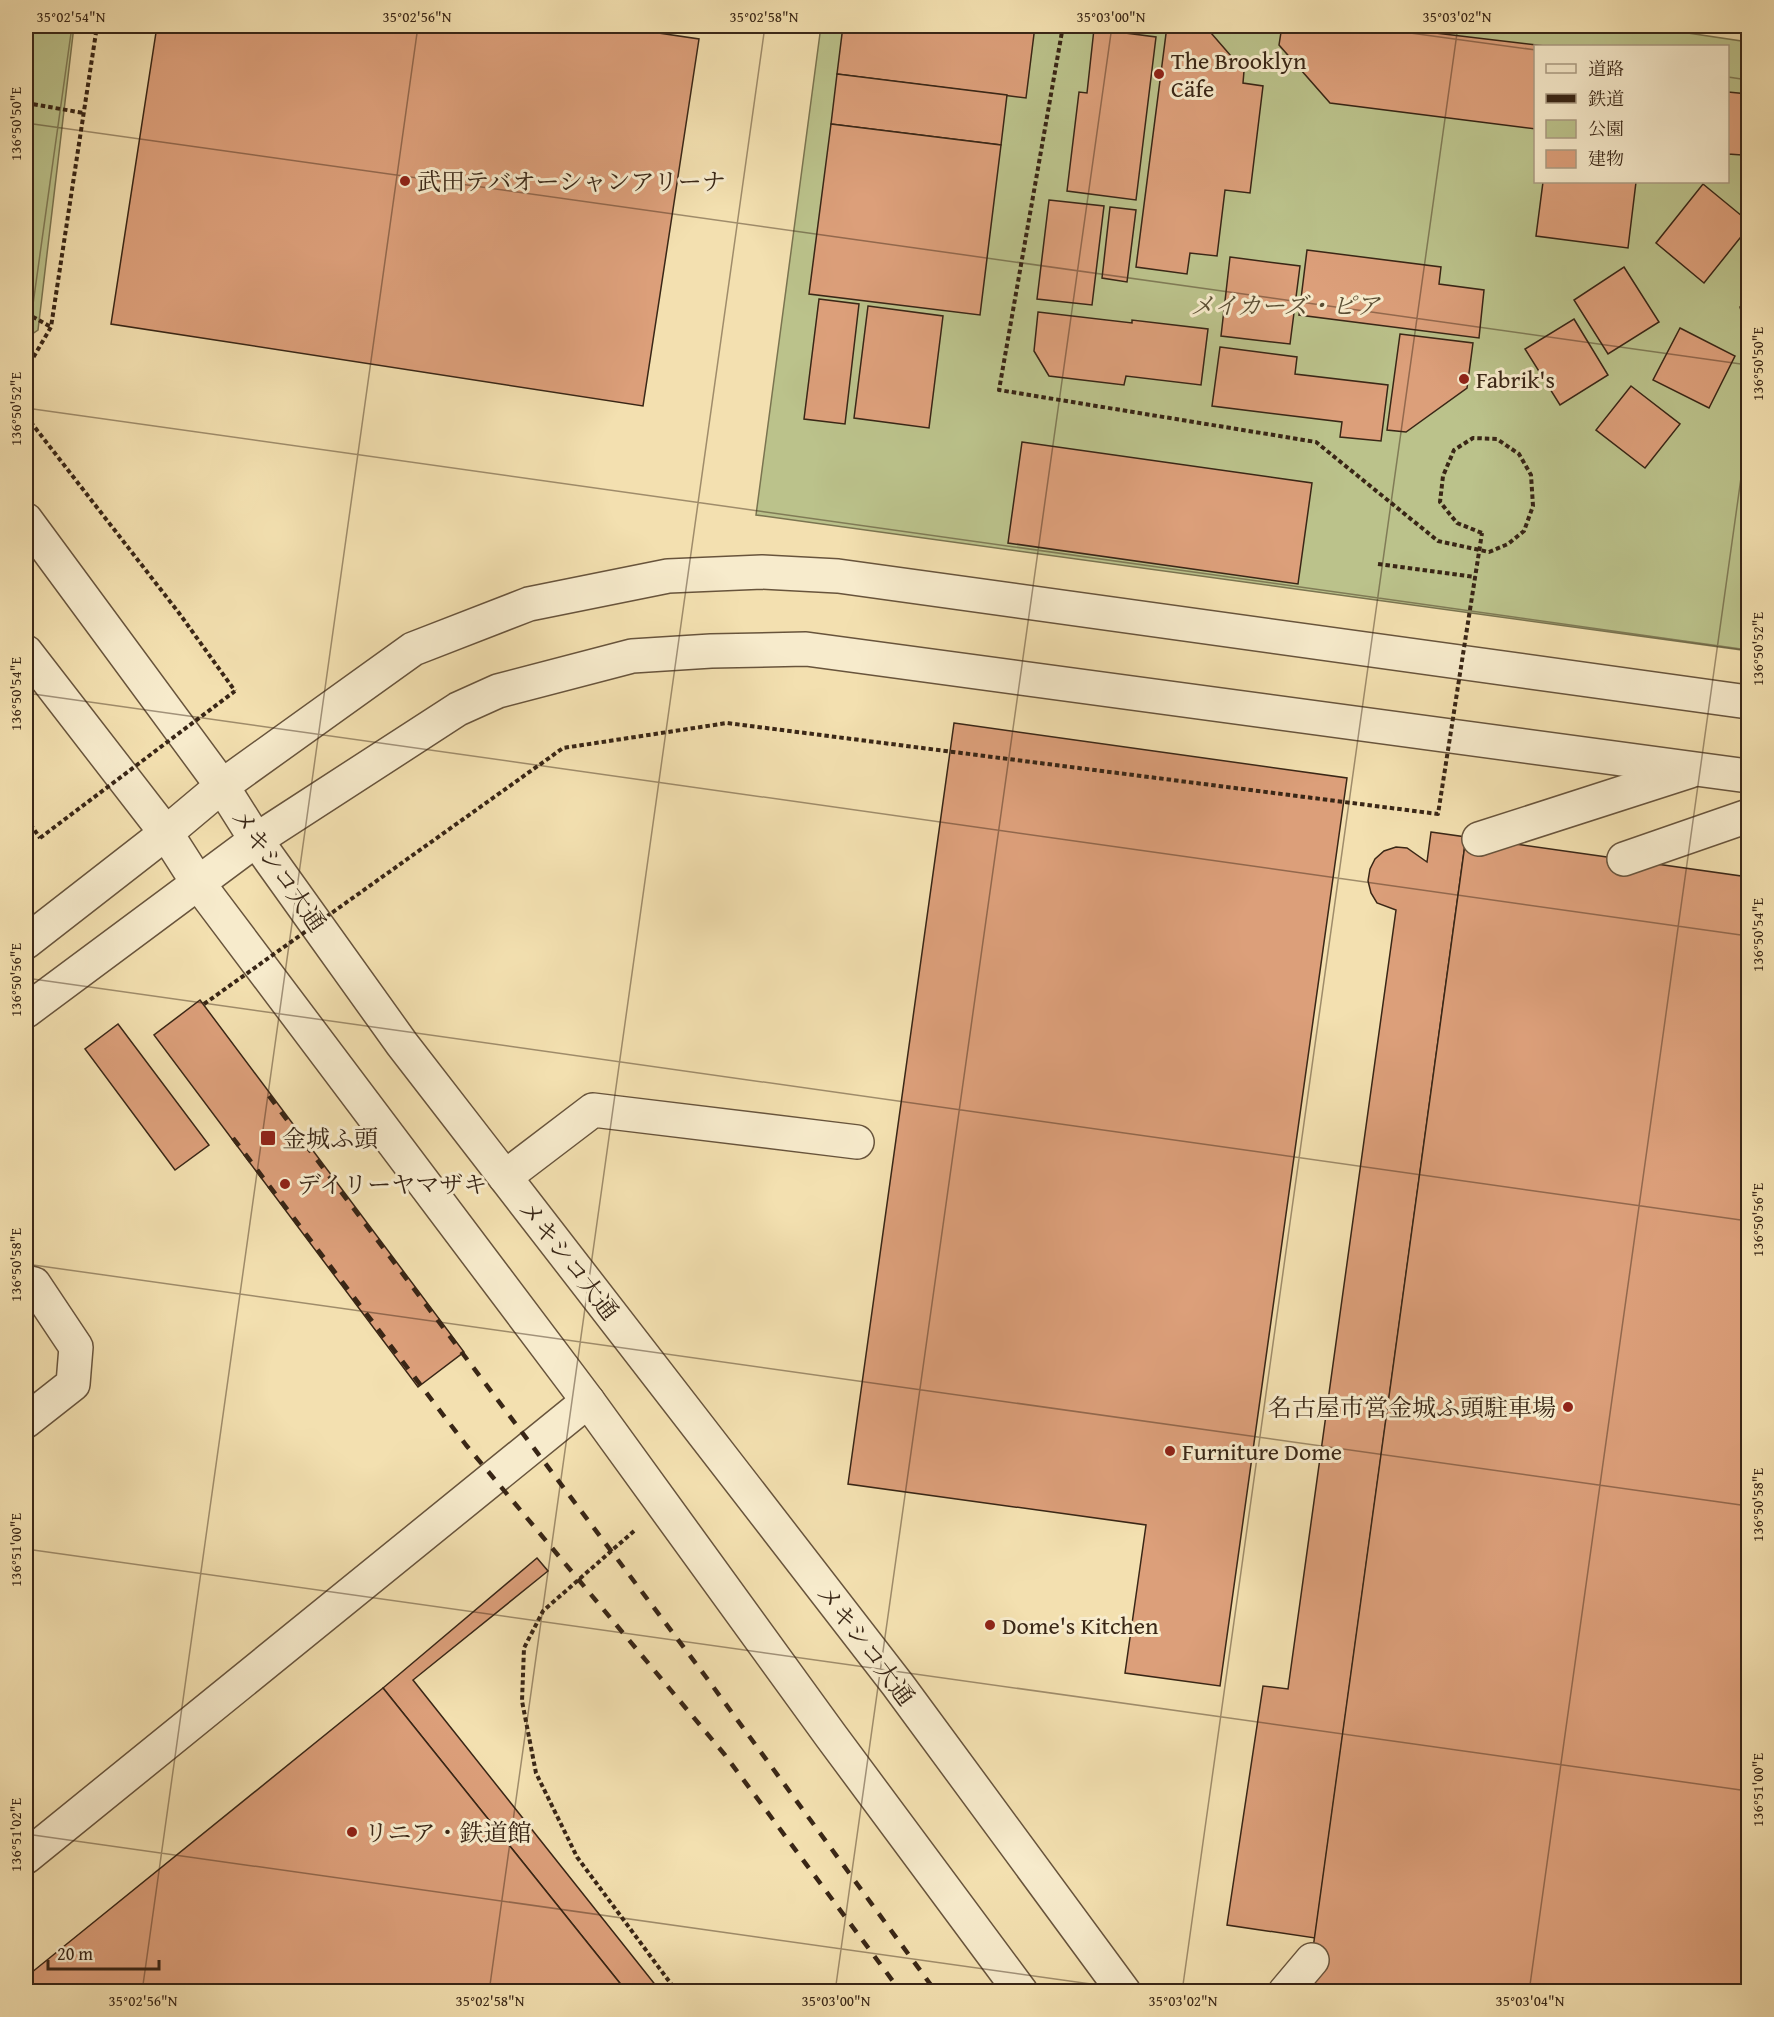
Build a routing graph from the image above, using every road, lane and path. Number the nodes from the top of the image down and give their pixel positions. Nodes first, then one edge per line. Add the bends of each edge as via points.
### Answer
1 (97, 26) edge
2 (1063, 26) edge
3 (26, 104) edge
4 (84, 113) junction
5 (26, 313) edge
6 (51, 327) junction
7 (26, 370) edge
8 (26, 416) edge
9 (26, 520) edge
10 (1378, 564) dead end
11 (1475, 577) junction
12 (26, 652) edge
13 (1749, 702) edge
14 (1698, 768) junction
15 (1749, 776) edge
16 (222, 786) junction
17 (1749, 816) edge
18 (26, 818) edge
19 (166, 833) junction
20 (1479, 838) dead end
21 (256, 840) junction
22 (1624, 859) dead end
23 (198, 883) junction
24 (26, 942) edge
25 (204, 1004) dead end
26 (26, 1011) edge
27 (857, 1142) dead end
28 (505, 1177) junction
29 (26, 1282) edge
30 (588, 1401) junction
31 (26, 1421) edge
32 (634, 1531) dead end
33 (26, 1857) edge
34 (1312, 1960) dead end
35 (677, 1992) edge
36 (1021, 1992) edge
37 (1124, 1992) edge
38 (1285, 1992) edge

1 - 4 path
2 - 11 path, bridge via 999,390 1316,442 1438,541 1490,552 1524,531 1533,506 1531,475 1519,454 1497,439 1473,438 1454,450 1443,476 1440,502 1457,523 1482,532
3 - 4 path
4 - 6 path
5 - 6 path
6 - 7 path
8 - 18 path, bridge via 235,691 40,838
9 - 16 street, メキシコ大通
10 - 11 path
11 - 25 path, bridge via 1438,814 727,723 563,748
12 - 19 street
13 - 16 street via 838,576 762,572 668,576 529,604 413,649
14 - 15 street
14 - 20 street
14 - 21 street via 806,649 711,651 632,656 498,691 458,709
16 - 19 street
16 - 21 street, メキシコ大通
17 - 22 street
19 - 23 street
19 - 24 street
21 - 23 street
21 - 28 street, メキシコ大通 via 402,1044
23 - 26 street
23 - 30 street
27 - 28 street via 593,1110
28 - 37 street, メキシコ大通 via 898,1685
29 - 31 street via 34,1284 76,1347 73,1384
30 - 33 street
30 - 36 street
32 - 35 path via 543,1611 524,1647 522,1701 536,1773 577,1857
34 - 38 street

